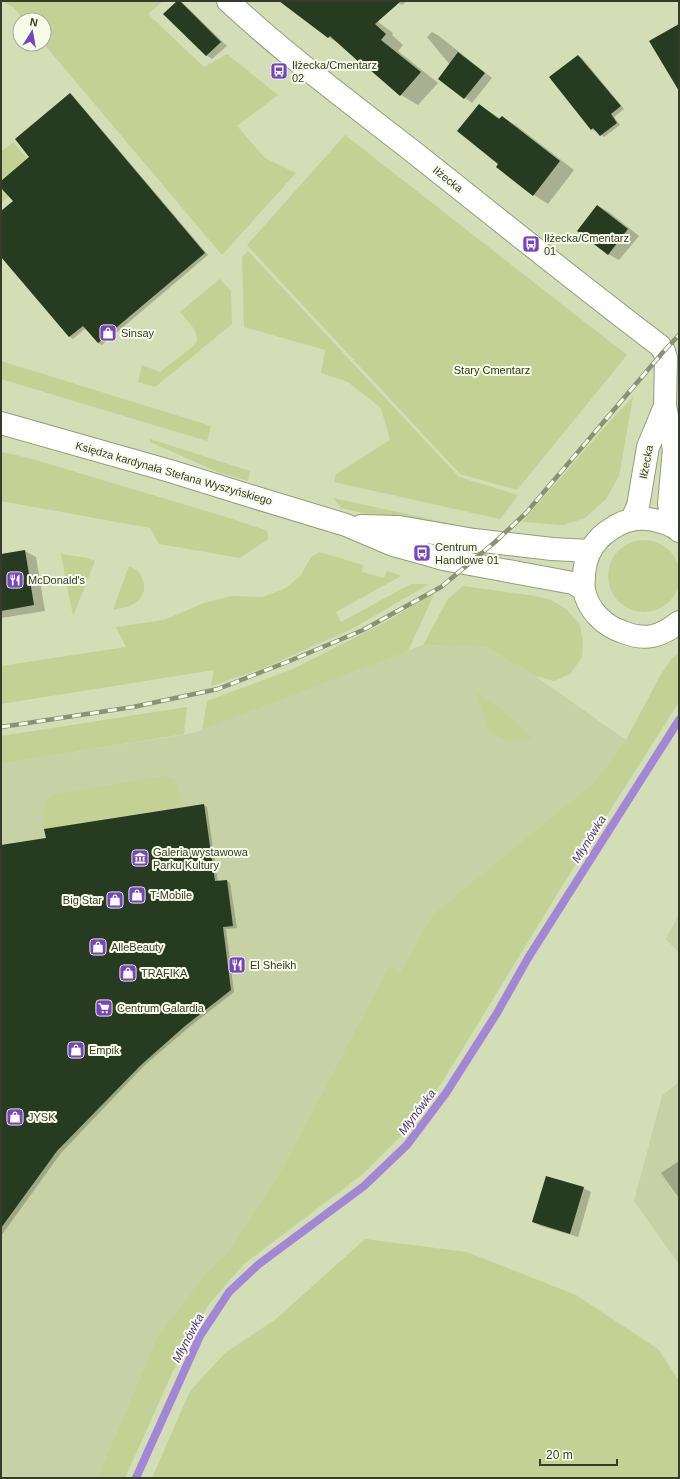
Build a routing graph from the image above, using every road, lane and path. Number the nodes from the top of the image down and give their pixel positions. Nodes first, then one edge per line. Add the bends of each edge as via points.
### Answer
1 (228, 1) edge
2 (672, 360) edge
3 (665, 406) junction
4 (1, 423) edge
5 (632, 519) junction
6 (346, 525) junction
7 (677, 529) edge
8 (590, 551) junction
9 (583, 589) junction
10 (679, 622) edge

1 - 2 main road, Iłżecka via 254,26 332,89 659,345
2 - 3 main road, Iłżecka
3 - 5 main road, Iłżecka via 648,447 638,506
3 - 7 main road, Iłżecka via 674,449 669,504
4 - 6 main road, Księdza kardynała Stefana Wyszyńskiego
5 - 7 main road via 648,518
5 - 8 main road via 600,538
6 - 8 main road, Księdza kardynała Stefana Wyszyńskiego via 399,527 474,540
6 - 9 main road, Księdza kardynała Stefana Wyszyńskiego via 393,545 443,559 573,583
8 - 9 main road via 585,566
9 - 10 main road via 597,616 612,628 632,636 651,638

